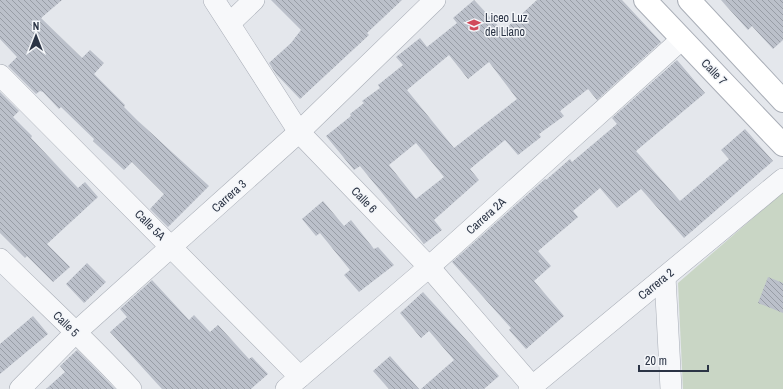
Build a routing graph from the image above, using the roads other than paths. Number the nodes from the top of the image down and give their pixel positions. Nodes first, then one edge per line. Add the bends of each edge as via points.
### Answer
1 (214, 0) edge
2 (254, 0) edge
3 (435, 0) edge
4 (645, 0) edge
5 (697, 3) edge
6 (230, 23) junction
7 (682, 39) junction
8 (0, 75) edge
9 (783, 101) edge
10 (299, 132) junction
11 (783, 145) edge
12 (783, 179) edge
13 (172, 247) junction
14 (0, 259) edge
15 (429, 267) junction
16 (665, 277) junction
17 (75, 333) junction
18 (293, 383) edge
19 (530, 388) edge
20 (20, 389) edge
21 (131, 389) edge
22 (670, 389) edge

1 - 6 street, Calle 6
2 - 6 street
3 - 10 street, Carrera 3
4 - 7 main road, Calle 7
5 - 9 main road
6 - 10 street, Calle 6
7 - 11 main road, Calle 7
7 - 15 street, Carrera 2A
8 - 13 street, Calle 5A
10 - 13 street, Carrera 3
10 - 15 street, Calle 6
12 - 16 street, Carrera 2
13 - 17 street, Carrera 3
13 - 18 street, Calle 5A
14 - 17 street, Calle 5
15 - 18 street, Carrera 2A
15 - 19 street, Calle 6
16 - 19 street, Carrera 2
16 - 22 street
17 - 20 street, Carrera 3
17 - 21 street, Calle 5 via 98,353

